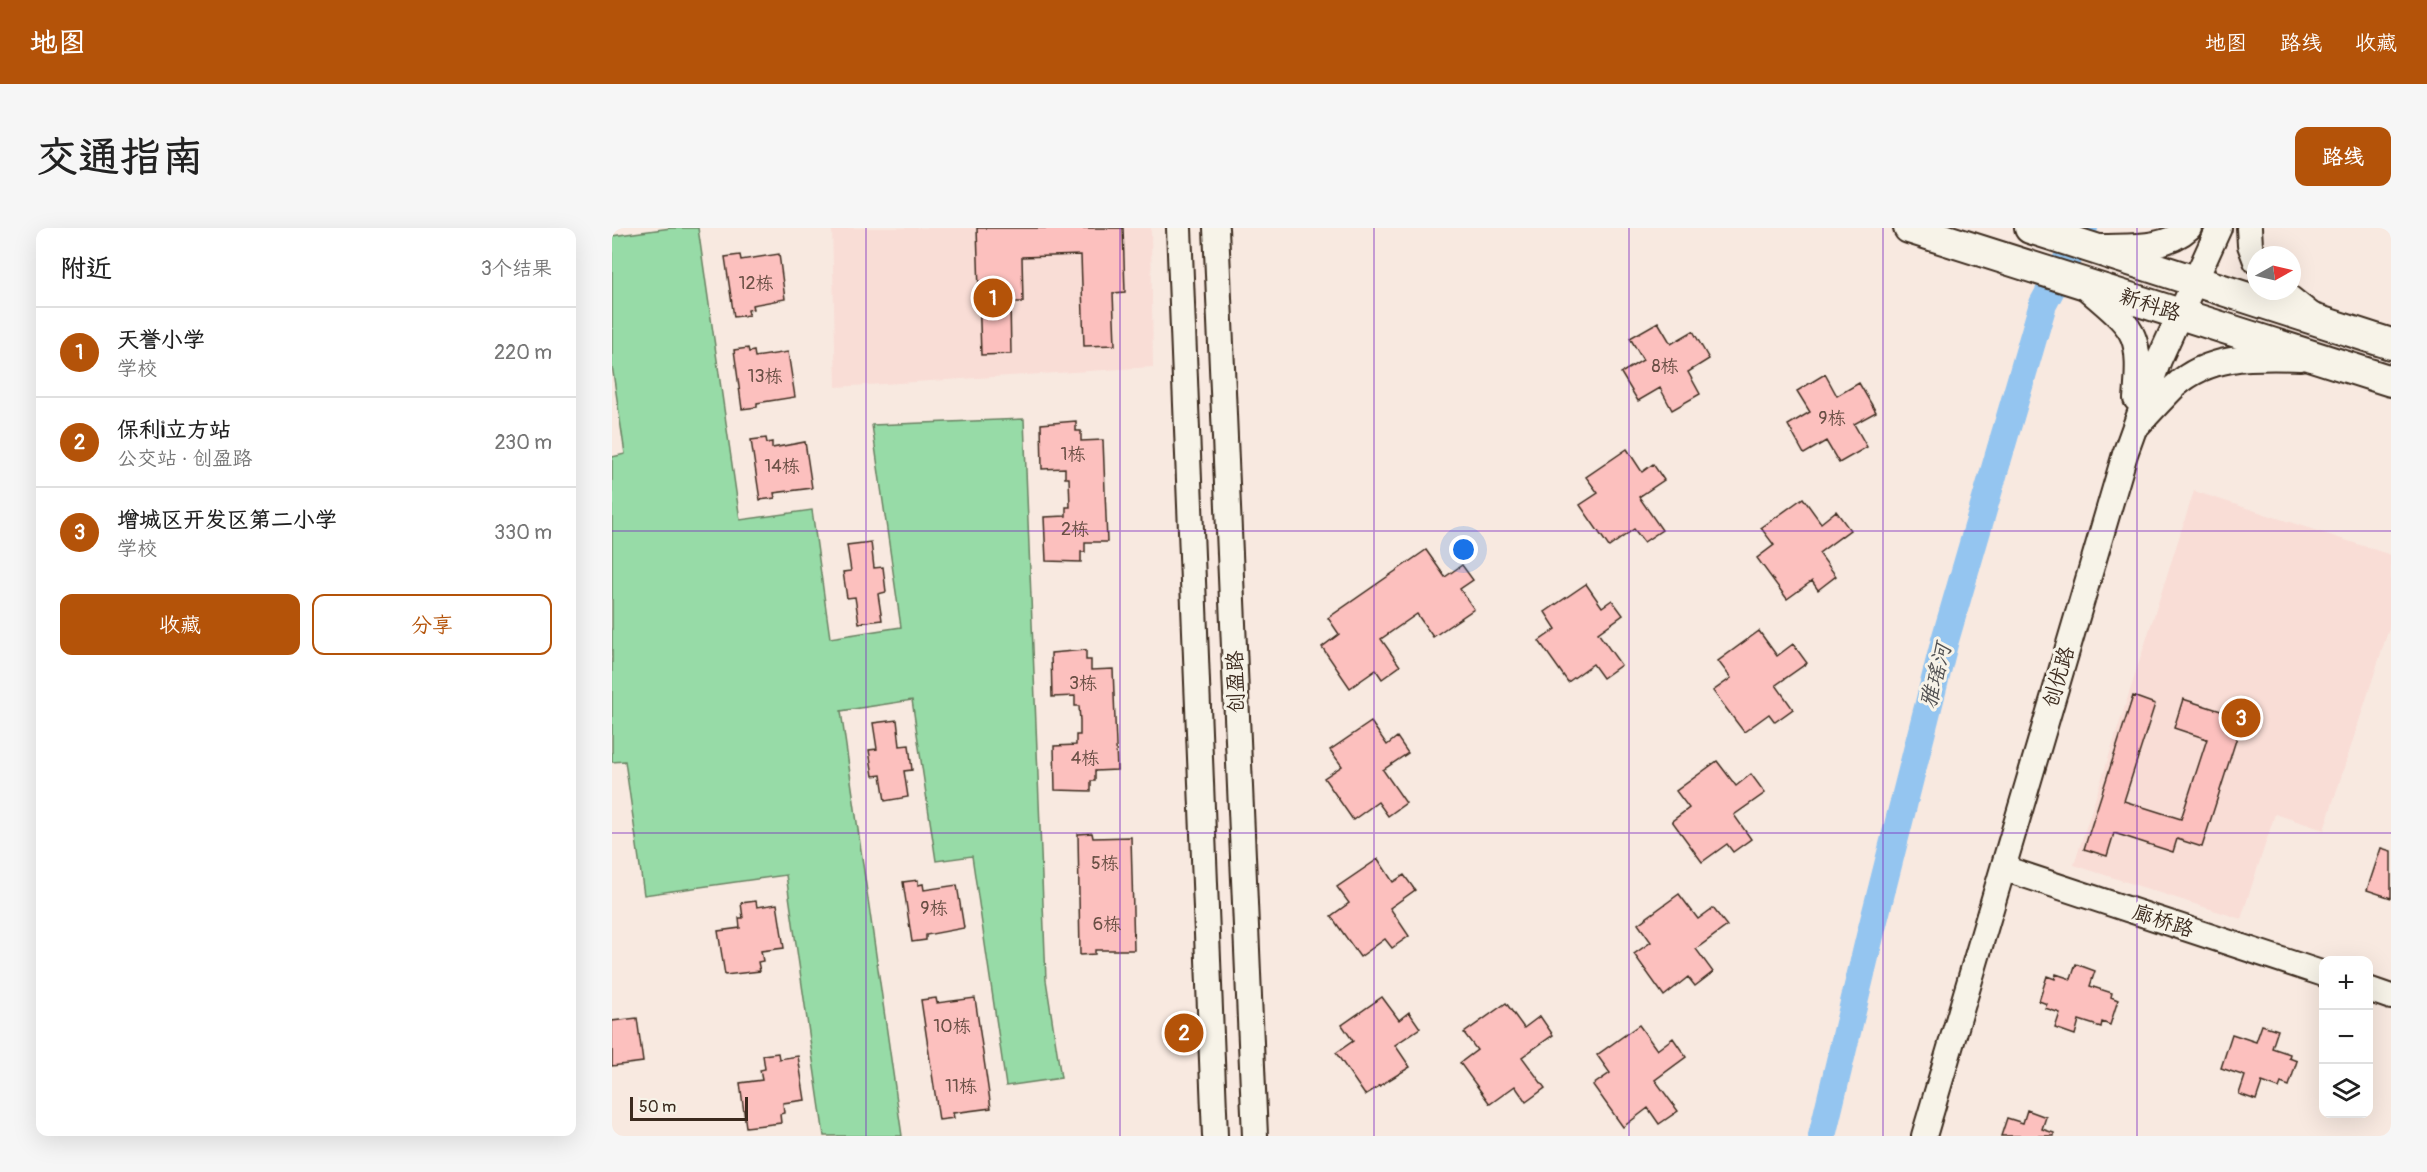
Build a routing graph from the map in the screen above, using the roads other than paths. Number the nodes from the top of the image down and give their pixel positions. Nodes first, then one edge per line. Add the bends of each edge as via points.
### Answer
1 (1179, 228) edge
2 (1216, 228) edge
3 (1909, 228) edge
4 (2189, 228) edge
5 (2219, 228) edge
6 (2249, 228) edge
7 (2035, 230) edge
8 (2250, 246) edge
9 (2092, 248) junction
10 (2193, 280) junction
11 (2082, 283) junction
12 (2292, 300) edge
13 (2178, 314) junction
14 (2319, 321) junction
15 (2391, 344) edge
16 (2317, 358) junction
17 (2391, 381) edge
18 (2133, 430) junction
19 (2003, 868) junction
20 (2319, 972) edge
21 (2373, 991) edge
22 (2391, 997) edge
23 (1215, 1136) edge
24 (1255, 1136) edge
25 (1924, 1136) edge

1 - 23 street, 创盈路
2 - 24 street, 创盈路
3 - 11 main road, 新科路
4 - 9 street via 2163,243
5 - 10 street, 创优路
6 - 8 street
7 - 9 main road, 新科路
9 - 10 main road, 新科路
10 - 13 street, 创优路
10 - 14 main road, 新科路
11 - 13 main road, 新科路
11 - 18 street via 2120,316 2136,343 2139,363
12 - 14 street
13 - 16 main road, 新科路
13 - 18 street, 创优路
14 - 15 main road, 新科路
16 - 17 main road, 新科路
16 - 18 street via 2248,357 2209,365 2176,385
18 - 19 street, 创优路
19 - 20 street, 廊桥路
19 - 25 street, 创优路
21 - 22 street

